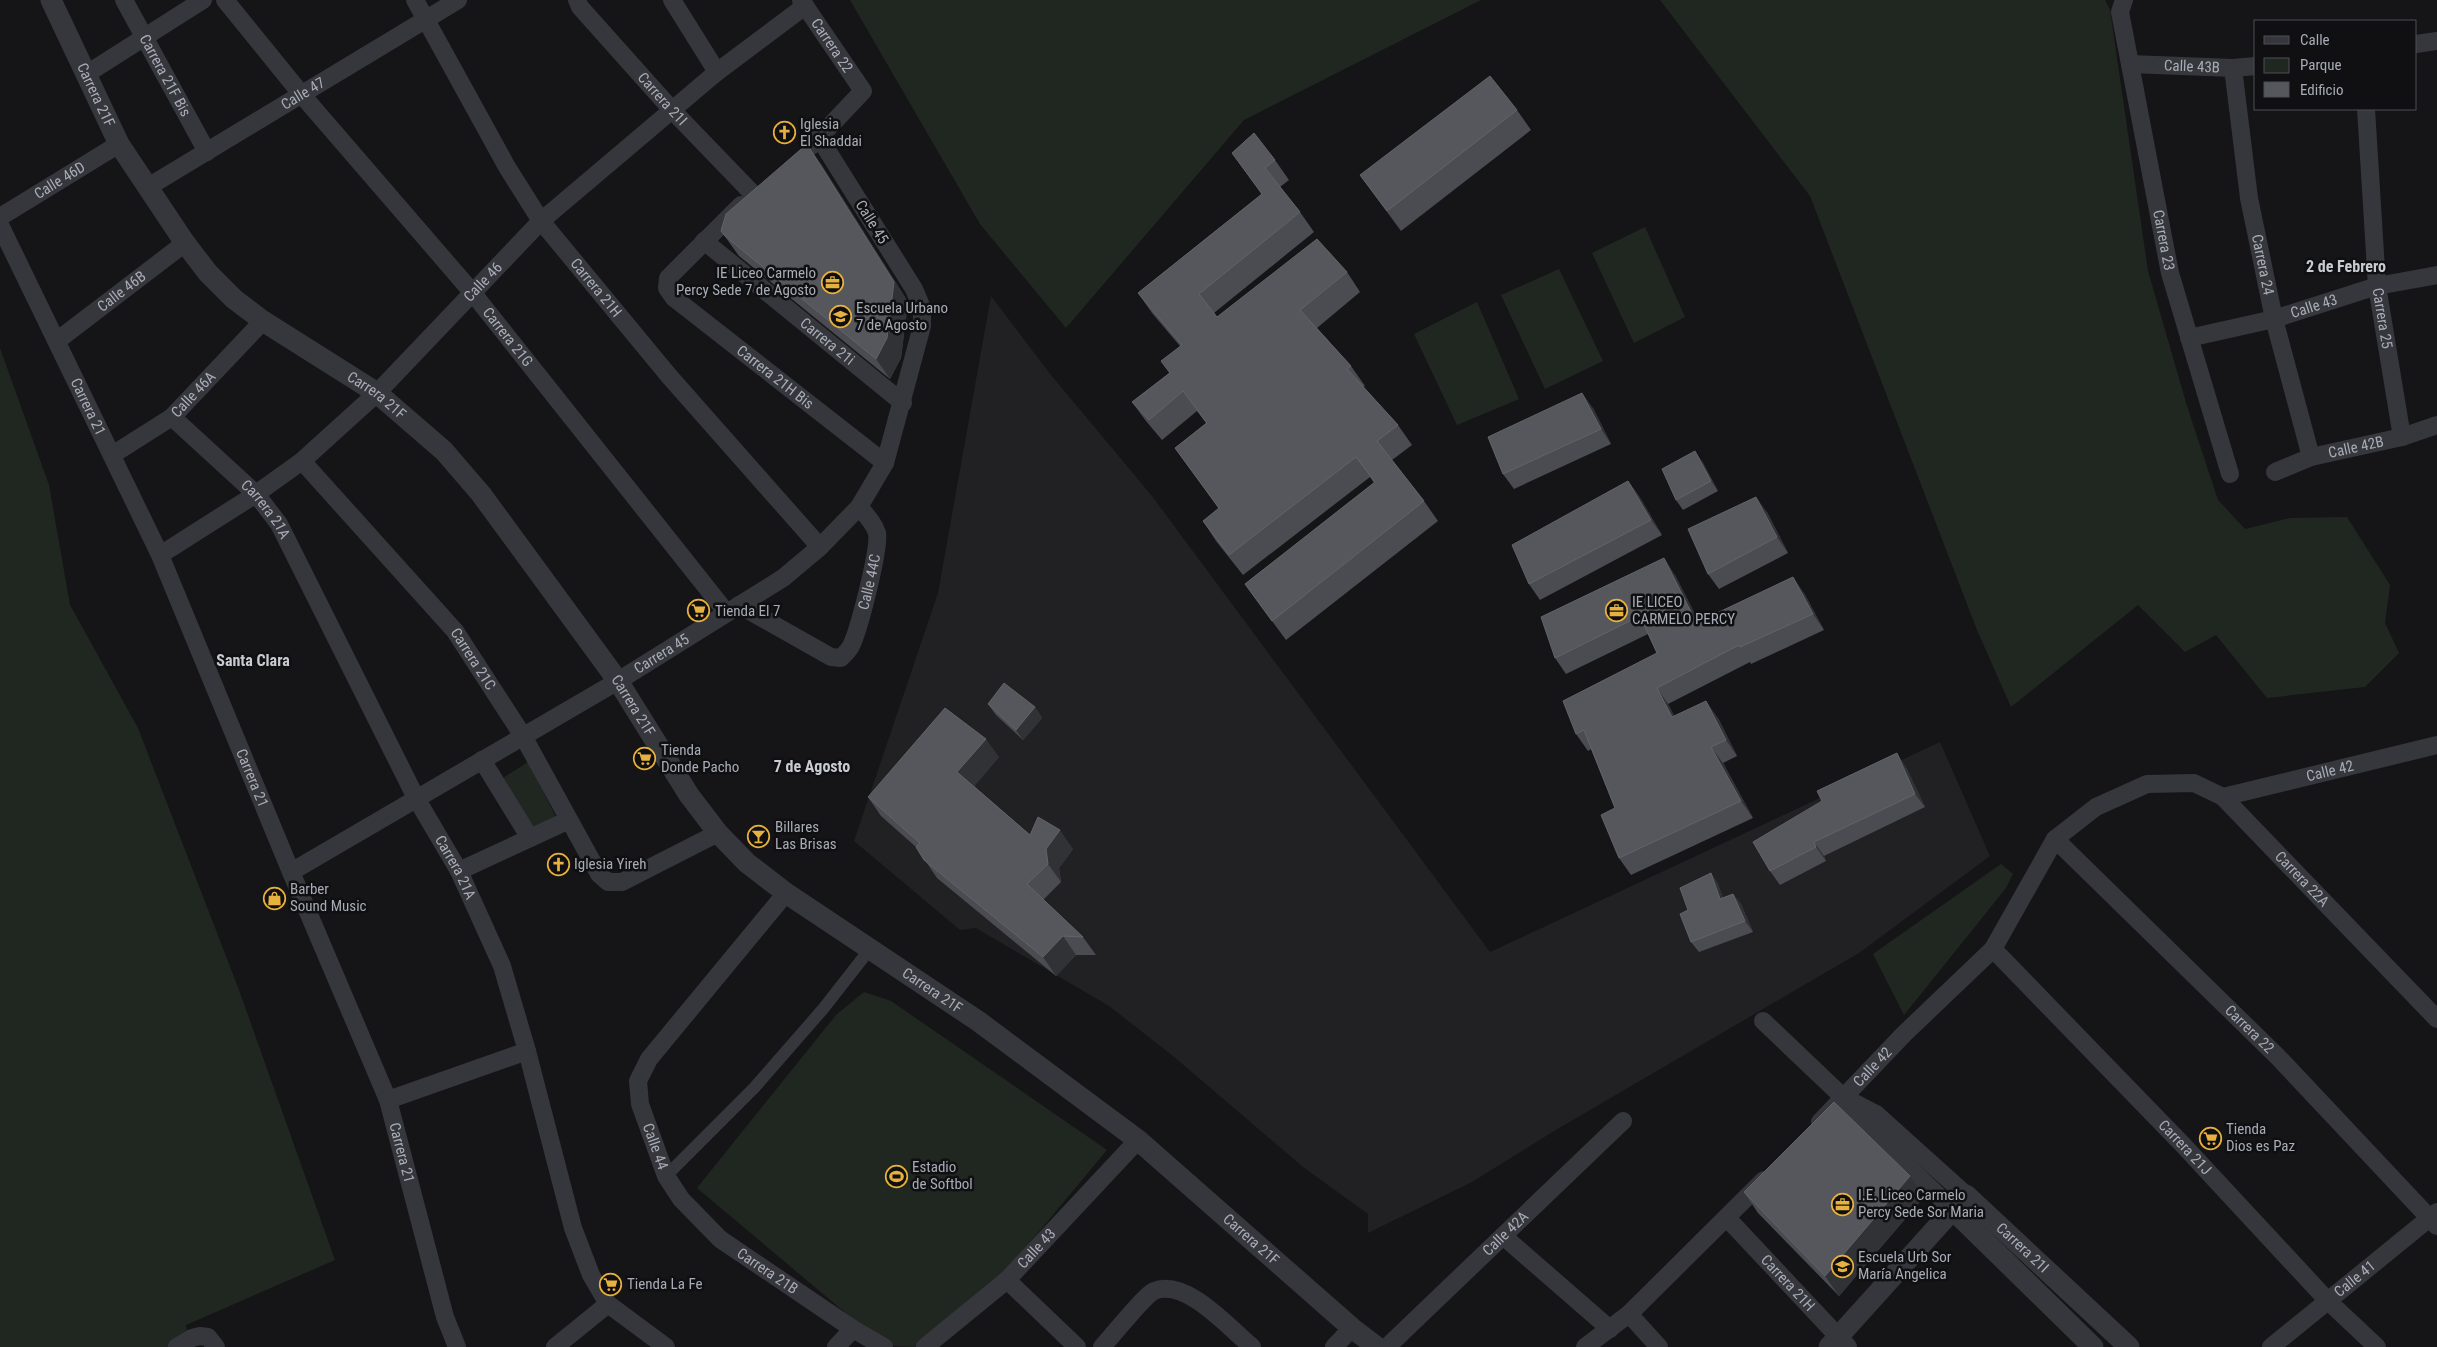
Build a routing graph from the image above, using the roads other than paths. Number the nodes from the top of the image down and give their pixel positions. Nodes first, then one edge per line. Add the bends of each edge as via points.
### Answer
1 (50, 0) edge
2 (124, 0) edge
3 (203, 0) edge
4 (225, 0) edge
5 (415, 0) edge
6 (458, 0) edge
7 (577, 0) edge
8 (672, 0) edge
9 (2123, 0) edge
10 (803, 3) edge
11 (427, 21) junction
12 (145, 37) junction
13 (2437, 41) edge
14 (2417, 44) edge
15 (2130, 64) junction
16 (2254, 66) edge
17 (2233, 68) junction
18 (717, 72) junction
19 (85, 75) junction
20 (302, 95) junction
21 (672, 110) junction
22 (2366, 110) edge
23 (820, 139) junction
24 (120, 144) junction
25 (207, 152) junction
26 (797, 157) edge
27 (768, 182) edge
28 (148, 187) junction
29 (753, 194) junction
30 (0, 217) edge
31 (541, 221) junction
32 (0, 225) edge
33 (704, 241) junction
34 (185, 243) junction
35 (2437, 275) edge
36 (2377, 286) junction
37 (472, 292) junction
38 (922, 308) joint
39 (2274, 319) junction
40 (263, 321) junction
41 (2189, 338) junction
42 (58, 340) junction
43 (377, 393) junction
44 (903, 404) junction
45 (172, 417) junction
46 (2437, 426) edge
47 (2402, 437) junction
48 (112, 455) junction
49 (2311, 457) junction
50 (302, 461) junction
51 (886, 463) junction
52 (2275, 472) dead end
53 (2230, 474) dead end
54 (256, 494) junction
55 (859, 507) junction
56 (820, 547) junction
57 (160, 554) junction
58 (733, 608) junction
59 (618, 681) junction
60 (523, 736) junction
61 (2437, 746) edge
62 (482, 760) junction
63 (2146, 784) joint
64 (2223, 797) junction
65 (416, 798) junction
66 (569, 820) junction
67 (718, 833) junction
68 (530, 838) junction
69 (2055, 838) junction
70 (459, 871) junction
71 (291, 872) junction
72 (786, 893) junction
73 (870, 949) junction
74 (1993, 949) junction
75 (2437, 1019) edge
76 (1763, 1021) dead end
77 (527, 1051) junction
78 (1844, 1098) junction
79 (388, 1100) junction
80 (1623, 1121) dead end
81 (1810, 1133) edge
82 (1138, 1140) junction
83 (1776, 1168) edge
84 (666, 1176) junction
85 (1959, 1202) junction
86 (1728, 1218) junction
87 (2435, 1218) edge
88 (1503, 1236) junction
89 (1007, 1280) junction
90 (2328, 1301) junction
91 (608, 1304) junction
92 (1629, 1314) junction
93 (1352, 1328) junction
94 (853, 1329) junction
95 (1610, 1329) junction
96 (1839, 1344) edge
97 (177, 1347) edge
98 (216, 1347) edge
99 (457, 1347) edge
100 (555, 1347) edge
101 (666, 1347) edge
102 (836, 1347) edge
103 (884, 1347) edge
104 (925, 1347) edge
105 (1077, 1347) edge
106 (1102, 1347) edge
107 (1252, 1347) edge
108 (1334, 1347) edge
109 (1377, 1347) edge
110 (1387, 1347) edge
111 (1585, 1347) edge
112 (1659, 1347) edge
113 (2093, 1347) edge
114 (2129, 1347) edge
115 (2271, 1347) edge
116 (2378, 1347) edge

1 - 19 street, Carrera 21F
2 - 12 street, Carrera 21F Bis
3 - 12 street
4 - 20 street, Carrera 21G
5 - 11 street, Carrera 21H
6 - 11 street, Calle 47
7 - 21 street, Carrera 21I
8 - 18 street
9 - 15 street, Carrera 23 via 2120,12
10 - 18 street, Calle 46
10 - 23 street, Carrera 22 via 863,91
11 - 20 street, Calle 47
11 - 31 street, Carrera 21H
12 - 19 street
12 - 25 street, Carrera 21F Bis
13 - 14 street
15 - 17 street, Calle 43B
15 - 41 street, Carrera 23 via 2170,273
16 - 17 street, Calle 43B
17 - 39 street, Carrera 24 via 2249,198
18 - 21 street, Calle 46
19 - 24 street, Carrera 21F
20 - 25 street, Calle 47
20 - 37 street, Carrera 21G
21 - 29 street, Carrera 21I
21 - 31 street, Calle 46
22 - 36 street, Carrera 25
23 - 26 street
23 - 38 street, Calle 45 via 914,289
24 - 28 street, Carrera 21F
24 - 30 street, Calle 46D
25 - 28 street, Calle 47
27 - 29 street
28 - 34 street, Carrera 21F
29 - 33 street
31 - 37 street, Calle 46
31 - 56 street, Carrera 21H via 670,376
32 - 42 street, Carrera 21
33 - 44 street, Carrera 21i
33 - 51 street, Carrera 21H Bis via 668,278 667,288 674,298
34 - 40 street, Carrera 21F via 208,273
34 - 42 street, Calle 46B
35 - 36 street, Calle 43
36 - 39 street, Calle 43
36 - 47 street, Carrera 25
37 - 43 street, Calle 46
37 - 58 street, Carrera 21G
38 - 44 street, Carrera 45 via 922,326
39 - 41 street, Calle 43
39 - 49 street, Carrera 24
40 - 43 street, Carrera 21F
40 - 45 street, Calle 46A
41 - 53 street, Carrera 23
42 - 48 street, Carrera 21
43 - 50 street, Calle 46
43 - 59 street, Carrera 21F via 444,451 481,494
44 - 51 street, Carrera 45
45 - 48 street, Calle 46A
45 - 54 street, Carrera 21A
46 - 47 street, Calle 42B
47 - 49 street, Calle 42B
48 - 57 street, Carrera 21
49 - 52 street, Calle 42B
50 - 54 street, Calle 46
50 - 60 street, Carrera 21C via 455,632
51 - 55 street, Carrera 45
54 - 57 street, Calle 46
54 - 65 street, Carrera 21A via 279,524
55 - 56 street, Carrera 45
55 - 58 street, Calle 44C via 872,522 876,533 875,563 851,646 841,658 830,656
56 - 58 street, Carrera 45 via 783,578
57 - 71 street, Carrera 21
58 - 59 street, Carrera 45
59 - 60 street, Carrera 45
59 - 67 street, Carrera 21F via 689,795
60 - 62 street, Carrera 45
60 - 66 street, Carrera 21C
61 - 64 street, Calle 42
62 - 65 street, Carrera 45
62 - 68 street
63 - 64 street, Carrera 22A via 2194,782
63 - 69 street, Calle 42 via 2096,807
64 - 75 street, Carrera 22A
65 - 70 street, Carrera 21A
65 - 71 street, Carrera 45
66 - 67 street, Carrera 21C via 599,874 608,882 622,882
66 - 68 street
67 - 72 street, Carrera 21F via 747,863
68 - 70 street
69 - 74 street, Calle 42
69 - 87 street, Carrera 22 via 2278,1057
70 - 77 street, Carrera 21A via 502,966
71 - 79 street, Carrera 21
72 - 73 street, Carrera 21F
72 - 84 street, Calle 44 via 648,1059 638,1080 640,1104
73 - 82 street, Carrera 21F via 993,1032
73 - 84 street, Calle 44 via 754,1088
74 - 78 street, Calle 42 via 1904,1034
74 - 90 street, Carrera 21J via 2185,1147
76 - 78 street, Carrera 21I
77 - 79 street
77 - 91 street, Carrera 21A via 573,1228 591,1275
78 - 81 street, Calle 42
78 - 85 street, Carrera 21I via 1876,1114
79 - 99 street, Carrera 21 via 445,1317
80 - 88 street, Calle 42A
82 - 89 street, Calle 43
82 - 93 street, Carrera 21F
83 - 86 street
84 - 94 street, Carrera 21B via 681,1199 720,1239
85 - 96 street
85 - 113 street, Carrera 21I
85 - 114 street, Carrera 21I
86 - 92 street
86 - 96 street, Carrera 21H
87 - 90 street, Calle 41
88 - 95 street
88 - 110 street, Calle 42A
89 - 104 street, Calle 43
89 - 105 street
90 - 115 street, Calle 41
90 - 116 street, Carrera 21J
91 - 100 street
91 - 101 street, Carrera 21A
92 - 95 street
92 - 112 street
93 - 108 street
93 - 109 street, Carrera 21F
94 - 102 street
94 - 103 street, Carrera 21B
95 - 111 street
97 - 98 street via 200,1336 208,1336
106 - 107 street via 1152,1291 1173,1288 1188,1293

